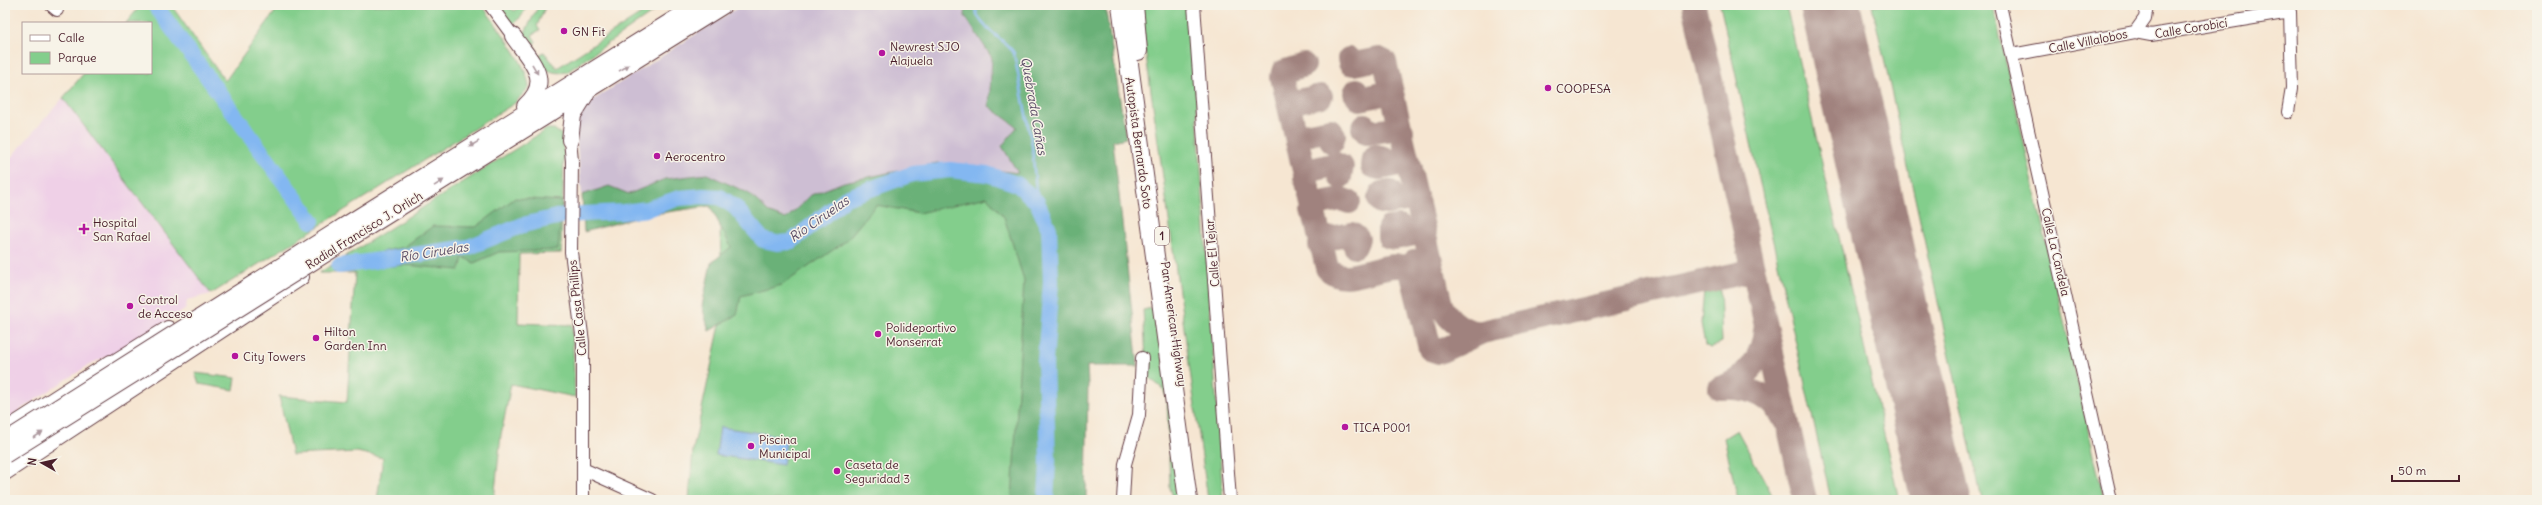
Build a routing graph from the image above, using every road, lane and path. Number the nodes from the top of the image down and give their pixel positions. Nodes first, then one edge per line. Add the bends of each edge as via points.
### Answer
1 (490, 5) edge
2 (680, 5) edge
3 (697, 5) edge
4 (724, 5) edge
5 (1111, 5) edge
6 (1116, 5) edge
7 (1121, 5) edge
8 (1131, 5) edge
9 (1134, 5) edge
10 (1194, 5) edge
11 (2000, 5) edge
12 (2147, 5) edge
13 (2135, 32) junction
14 (513, 36) joint
15 (2012, 55) junction
16 (1134, 70) junction
17 (564, 87) junction
18 (591, 88) junction
19 (2288, 112) dead end
20 (542, 118) junction
21 (500, 128) junction
22 (570, 140) junction
23 (350, 230) junction
24 (1163, 312) junction
25 (1142, 358) dead end
26 (111, 363) junction
27 (72, 388) junction
28 (118, 398) junction
29 (99, 410) junction
30 (5, 431) edge
31 (5, 441) edge
32 (5, 455) edge
33 (583, 469) junction
34 (5, 472) edge
35 (583, 500) edge
36 (652, 500) edge
37 (1123, 500) edge
38 (1188, 500) edge
39 (1197, 500) edge
40 (1230, 500) edge
41 (2111, 500) edge

1 - 14 street
2 - 17 main road via 620,42
3 - 17 main road, Radial Francisco J. Orlich
18 -> 4 main road, Radial Francisco J. Orlich
5 - 24 highway via 1146,242
6 - 16 highway, Autopista Bernardo Soto / 1
7 - 16 highway, Autopista Bernardo Soto / 1
8 - 16 highway, Pan American Highway / 1
9 - 16 highway, 1
10 - 40 street, Calle El Tejar
11 - 15 street, Calle La Candela
12 - 13 street, Calle Villalobos via 2145,18
13 - 15 street, Calle Villalobos
13 - 19 street, Calle Corobicí via 2151,35 2290,12 2292,88
14 -> 21 main road via 537,71 539,87 530,101
15 - 41 street, Calle La Candela
16 - 24 highway, Autopista Bernardo Soto / 1
16 - 39 highway, Pan American Highway / 1
17 - 21 main road, Radial Francisco J. Orlich
18 - 20 main road, Radial Francisco J. Orlich
18 - 22 main road via 573,115
20 - 22 main road via 563,124
23 -> 20 main road, Radial Francisco J. Orlich
21 -> 23 main road, Radial Francisco J. Orlich
22 - 33 street, Calle Casa Phillips via 571,259 583,342
23 - 26 main road via 314,237
23 - 28 main road via 281,291
23 - 31 main road, Radial Francisco J. Orlich, bridge
32 -> 23 main road, Radial Francisco J. Orlich, bridge
24 - 38 highway, Autopista Bernardo Soto / 1
25 - 37 street via 1139,415 1127,454
26 - 27 main road
26 - 28 main road via 106,372
27 - 29 main road via 82,390
27 - 30 main road
28 - 29 main road
29 - 34 main road
33 - 35 street, Calle Casa Phillips
33 - 36 street

